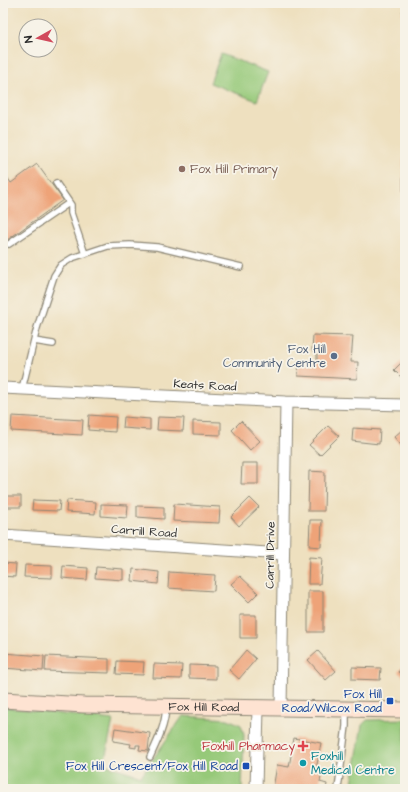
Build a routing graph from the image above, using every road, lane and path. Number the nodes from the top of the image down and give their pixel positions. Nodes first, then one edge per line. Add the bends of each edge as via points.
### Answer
1 (56, 183) dead end
2 (69, 203) junction
3 (9, 244) dead end
4 (85, 254) junction
5 (241, 267) dead end
6 (34, 342) junction
7 (52, 344) dead end
8 (3, 388) edge
9 (22, 389) junction
10 (286, 402) junction
11 (405, 405) edge
12 (3, 535) edge
13 (284, 554) junction
14 (3, 700) edge
15 (166, 707) junction
16 (258, 708) junction
17 (281, 708) junction
18 (346, 710) junction
19 (405, 710) edge
20 (150, 756) dead end
21 (256, 789) edge
22 (338, 789) edge

1 - 2 lane
2 - 3 lane
2 - 4 lane
4 - 5 lane via 108,246 157,247
4 - 6 lane via 61,264 54,276
6 - 7 lane
6 - 9 lane
8 - 9 street, Keats Road
9 - 10 street, Keats Road
10 - 11 street, Keats Road
10 - 13 street, Carrill Drive
12 - 13 street, Carrill Road
13 - 17 street, Carrill Drive
14 - 15 street, Fox Hill Road
15 - 16 street, Fox Hill Road
15 - 20 lane via 162,733
16 - 17 street, Fox Hill Road
16 - 21 street
17 - 18 street, Fox Hill Road
18 - 19 street, Fox Hill Road
18 - 22 lane

